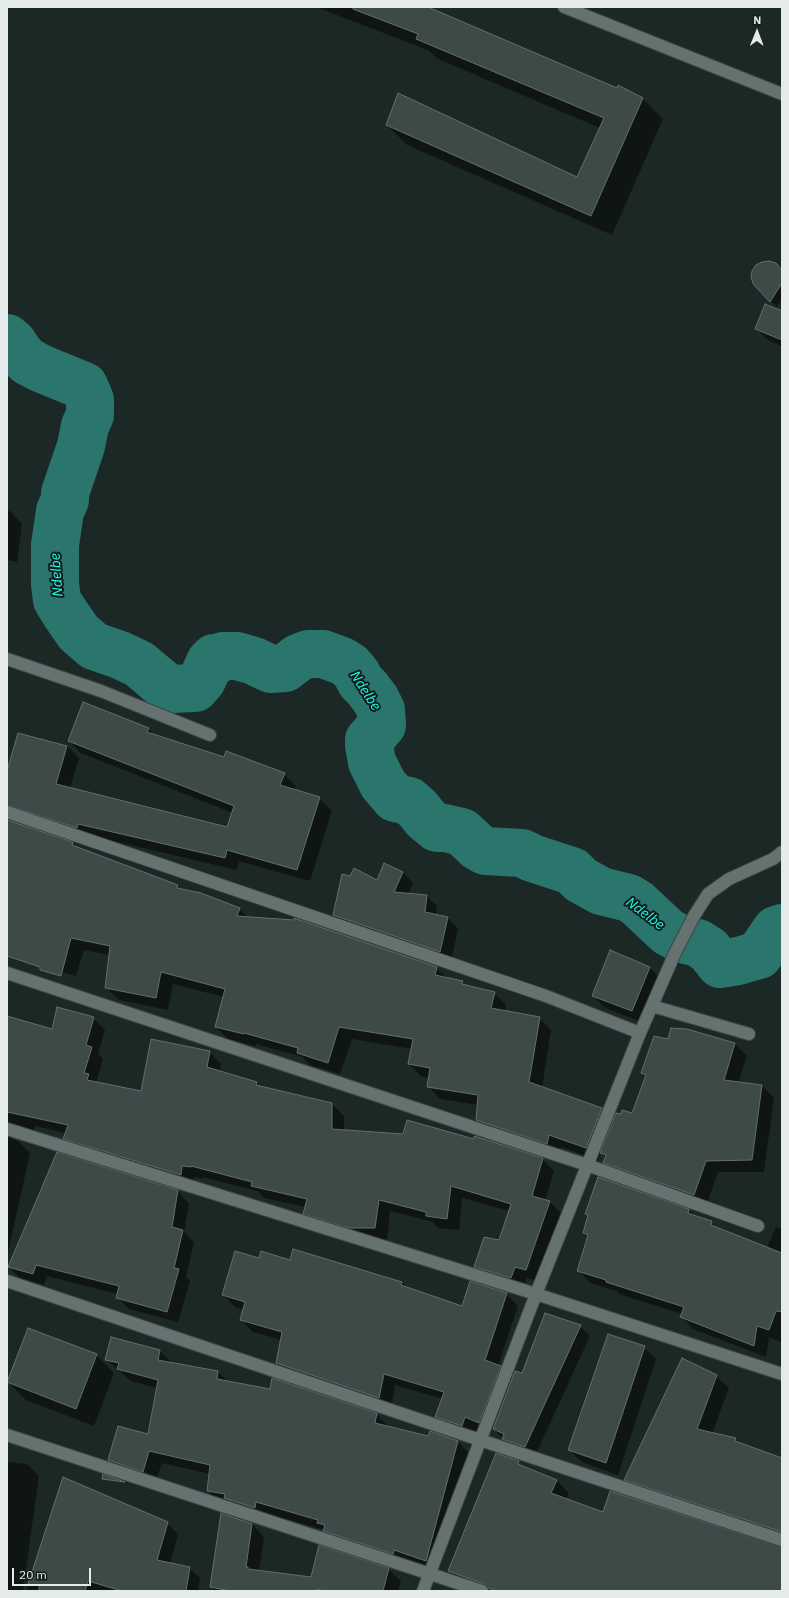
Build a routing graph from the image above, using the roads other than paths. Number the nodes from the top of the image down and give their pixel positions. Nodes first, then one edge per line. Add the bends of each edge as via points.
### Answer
1 (564, 7) edge
2 (782, 94) edge
3 (7, 659) edge
4 (210, 735) dead end
5 (7, 812) edge
6 (782, 852) edge
7 (7, 973) edge
8 (652, 1006) junction
9 (640, 1033) junction
10 (749, 1034) dead end
11 (7, 1129) edge
12 (587, 1165) junction
13 (758, 1226) dead end
14 (7, 1280) edge
15 (536, 1294) junction
16 (782, 1374) edge
17 (7, 1435) edge
18 (480, 1440) junction
19 (782, 1540) edge
20 (429, 1573) junction
21 (423, 1591) edge
22 (482, 1591) edge

1 - 2 street
3 - 4 street via 101,691
5 - 9 street via 546,996
6 - 8 street via 773,859 729,879 708,894 694,916
7 - 12 street
8 - 9 street
8 - 10 street
9 - 12 street
11 - 15 street
12 - 13 street
12 - 15 street
14 - 18 street
15 - 16 street
15 - 18 street
17 - 20 street
18 - 19 street
18 - 20 street
20 - 21 street
20 - 22 street

